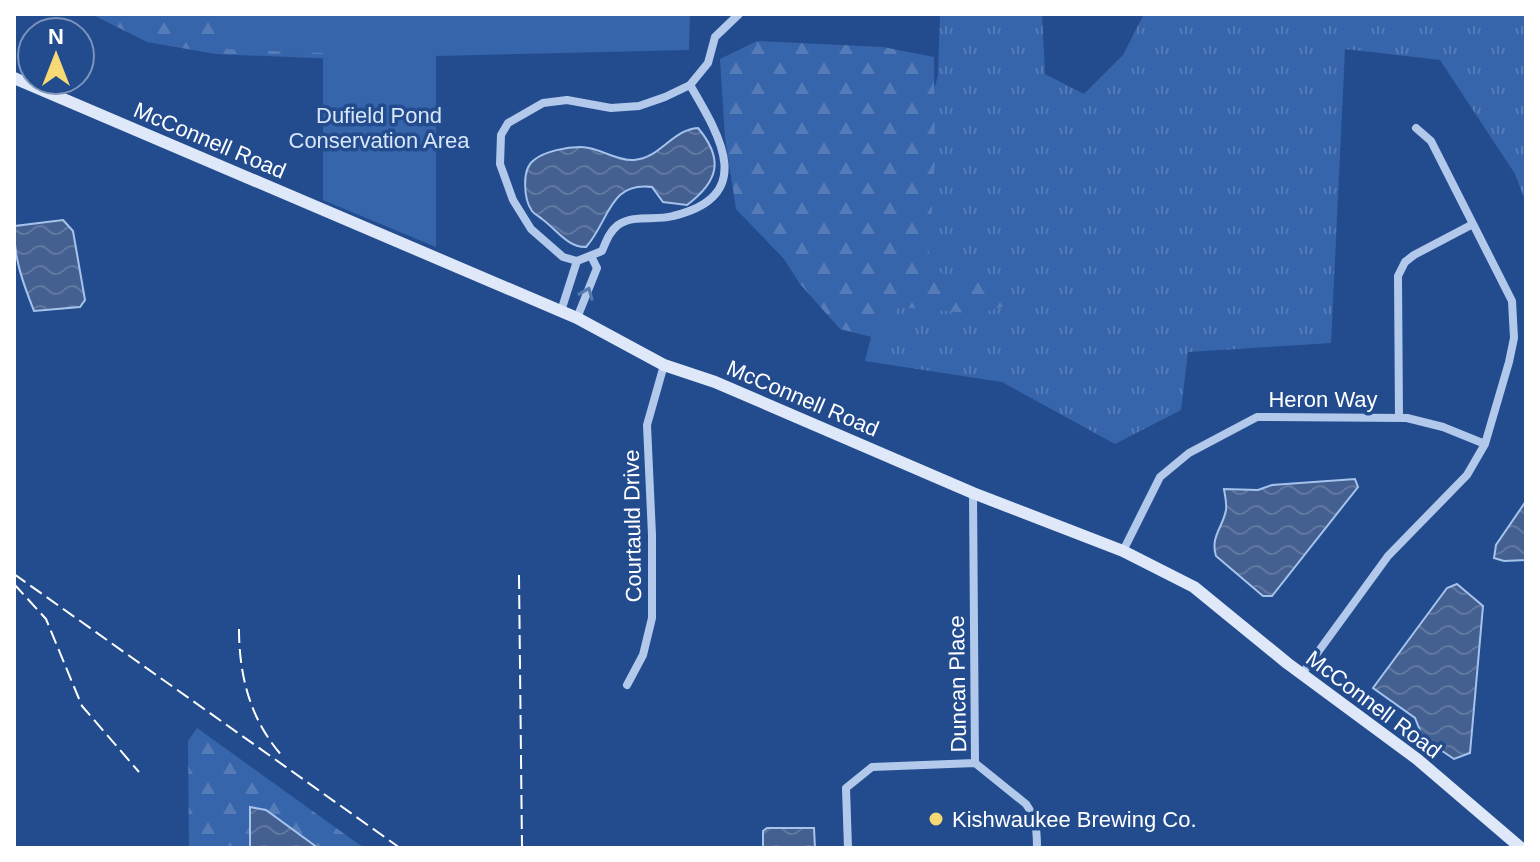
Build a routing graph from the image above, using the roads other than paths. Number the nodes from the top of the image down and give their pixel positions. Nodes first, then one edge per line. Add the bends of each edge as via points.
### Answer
1 (739, 14) edge
2 (14, 78) edge
3 (690, 85) junction
4 (1416, 128) dead end
5 (1473, 224) junction
6 (591, 256) junction
7 (577, 261) junction
8 (561, 311) junction
9 (577, 318) junction
10 (664, 365) junction
11 (1399, 418) junction
12 (1485, 444) junction
13 (973, 493) junction
14 (1123, 551) junction
15 (1302, 674) junction
16 (627, 685) dead end
17 (975, 763) junction
18 (848, 848) edge
19 (1037, 848) edge
20 (1521, 848) edge

1 - 3 street via 715,37 708,63
2 - 8 street, McConnell Road
3 - 6 street via 727,164 720,191 671,217 620,224 602,251
3 - 7 street via 639,106 543,103 508,123 501,135 500,164 513,200 531,229 563,257
4 - 5 street via 1431,141
5 - 11 street via 1414,255 1398,276
5 - 12 street via 1512,301 1514,338
6 - 7 street
9 -> 6 street via 597,268
7 - 8 street
8 - 9 street, McConnell Road
9 - 10 street, McConnell Road
10 - 13 street, McConnell Road
10 - 16 street, Courtauld Drive via 647,425 652,618 643,655
11 - 12 street, Heron Way via 1443,427
11 - 14 street, Heron Way via 1257,417 1189,453 1160,477
12 - 15 street via 1467,475 1388,556
13 - 14 street, McConnell Road
13 - 17 street, Duncan Place
14 - 15 street, McConnell Road via 1194,587
15 - 20 street, McConnell Road via 1417,759
17 - 18 street via 872,767 846,788
17 - 19 street, Duncan Place via 1026,804 1035,819

